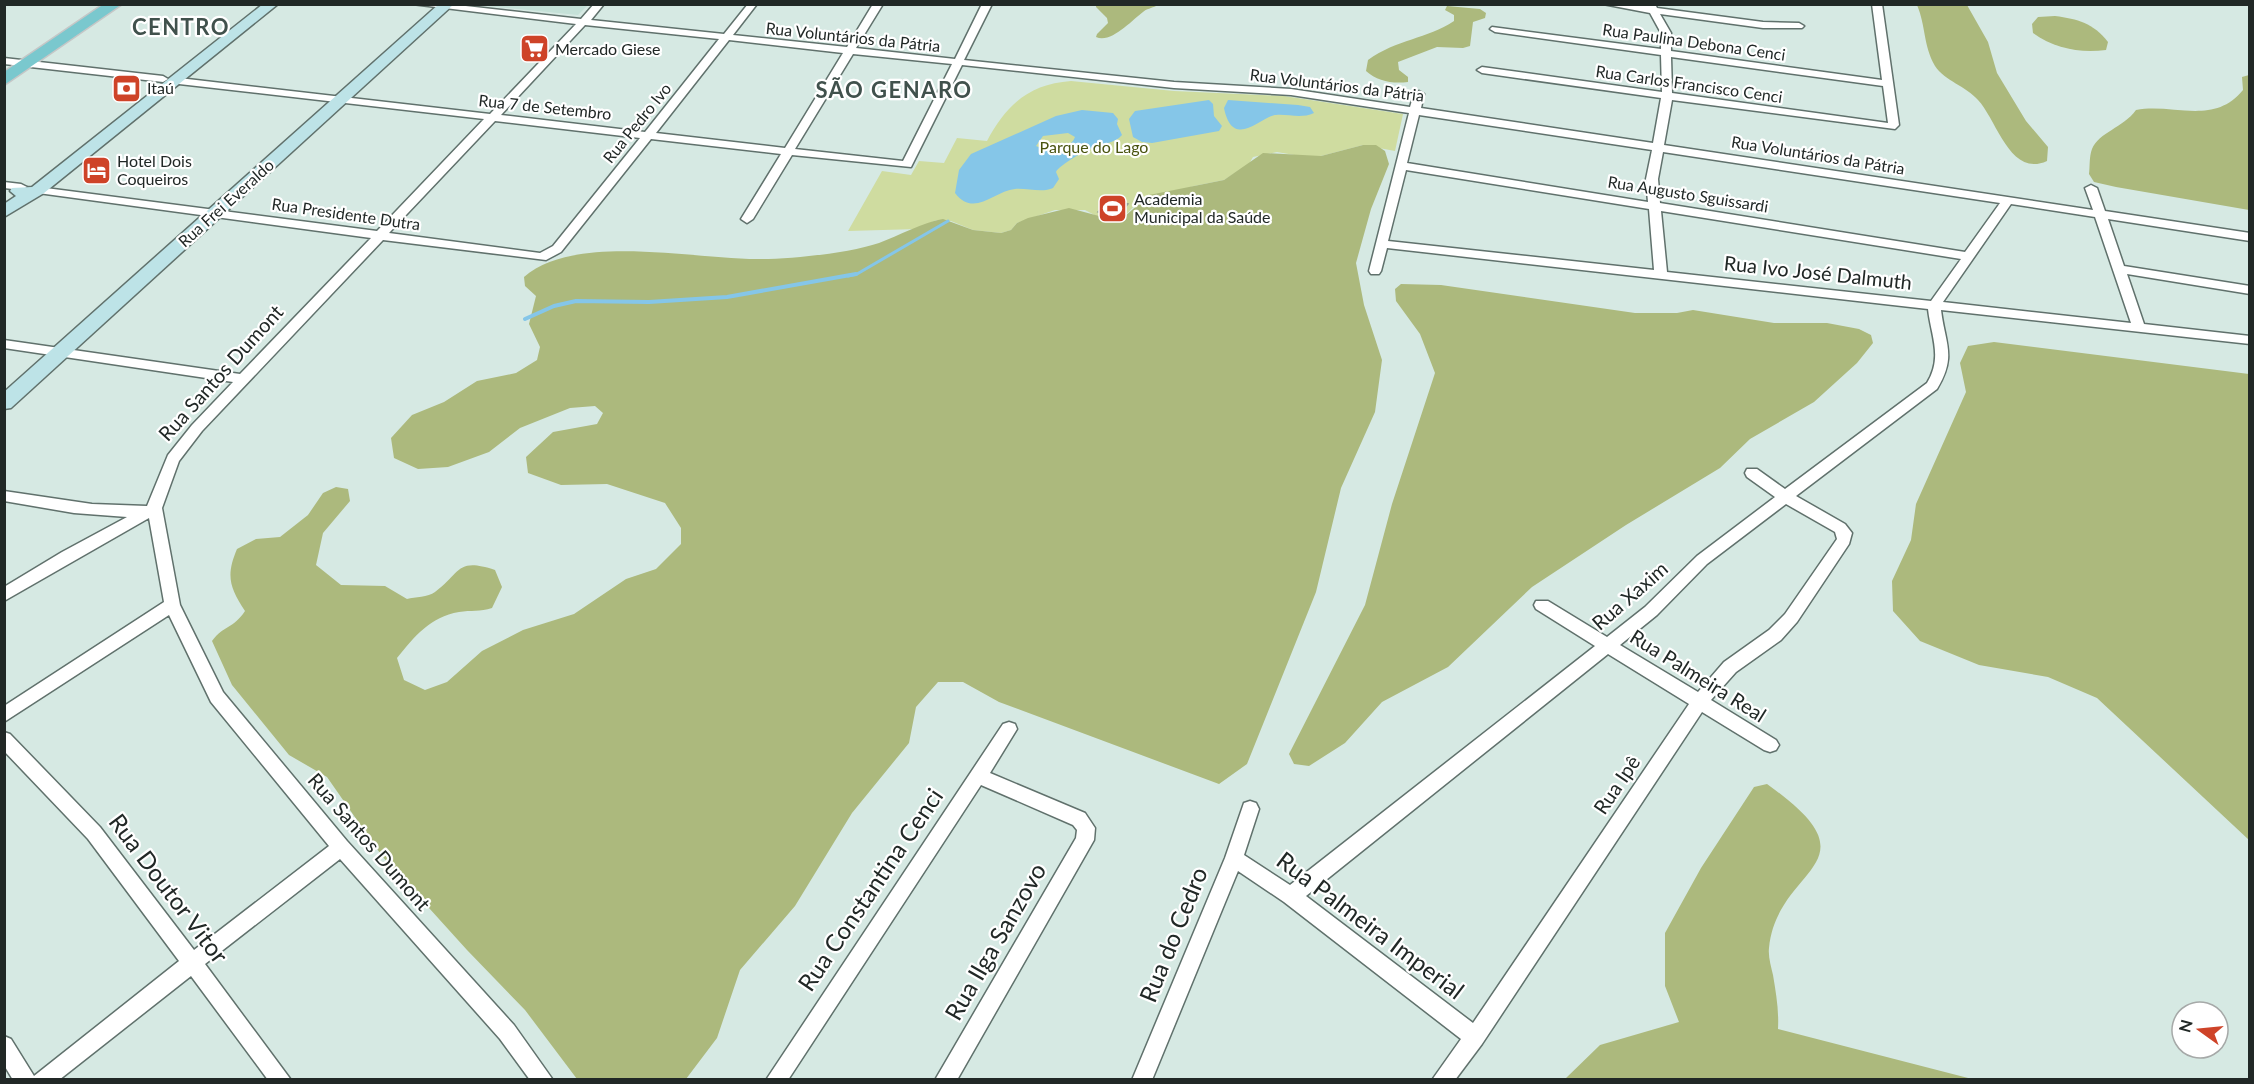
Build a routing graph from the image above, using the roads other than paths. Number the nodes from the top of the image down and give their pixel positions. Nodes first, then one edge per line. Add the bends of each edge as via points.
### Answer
1 (115, 4) edge
2 (262, 4) edge
3 (272, 4) edge
4 (416, 4) edge
5 (600, 4) edge
6 (753, 4) edge
7 (878, 4) edge
8 (987, 4) edge
9 (1607, 4) edge
10 (1877, 4) edge
11 (446, 6) edge
12 (1652, 8) edge
13 (585, 22) junction
14 (1799, 26) dead end
15 (1495, 29) dead end
16 (727, 38) junction
17 (850, 51) junction
18 (1665, 53) junction
19 (4, 61) edge
20 (29, 63) junction
21 (957, 63) junction
22 (1482, 70) dead end
23 (4, 80) edge
24 (171, 80) junction
25 (1890, 84) junction
26 (1419, 94) dead end
27 (1667, 96) junction
28 (342, 100) junction
29 (1415, 110) junction
30 (492, 118) junction
31 (648, 135) junction
32 (1657, 146) junction
33 (788, 151) junction
34 (1402, 165) junction
35 (2091, 188) dead end
36 (23, 189) edge
37 (2008, 200) junction
38 (1653, 204) junction
39 (4, 212) edge
40 (215, 213) junction
41 (2100, 215) junction
42 (747, 219) dead end
43 (380, 236) junction
44 (2250, 237) edge
45 (1382, 244) junction
46 (542, 256) joint
47 (1968, 256) junction
48 (2119, 269) junction
49 (1375, 271) dead end
50 (1661, 276) junction
51 (2250, 290) edge
52 (1934, 305) junction
53 (2139, 328) junction
54 (2250, 340) edge
55 (4, 344) edge
56 (59, 353) junction
57 (243, 380) junction
58 (4, 403) edge
59 (1752, 473) dead end
60 (4, 496) edge
61 (1786, 497) junction
62 (155, 508) junction
63 (4, 594) edge
64 (172, 605) junction
65 (1542, 605) dead end
66 (1606, 644) junction
67 (1700, 702) junction
68 (4, 715) edge
69 (1009, 729) dead end
70 (4, 739) edge
71 (1770, 745) dead end
72 (978, 776) junction
73 (1250, 809) dead end
74 (341, 847) junction
75 (1234, 858) junction
76 (1291, 896) junction
77 (192, 963) junction
78 (1475, 1037) junction
79 (4, 1046) edge
80 (25, 1080) edge
81 (42, 1080) edge
82 (281, 1080) edge
83 (543, 1080) edge
84 (776, 1080) edge
85 (945, 1080) edge
86 (1142, 1080) edge
87 (1442, 1080) edge

1 - 20 main road
2 - 24 street
3 - 24 street
4 - 11 street, Rua Voluntários da Pátria
5 - 13 street, Rua Santos Dumont
6 - 16 street, Rua Pedro Ivo
7 - 17 street
8 - 21 street
9 - 12 street
10 - 25 street
11 - 13 street, Rua Voluntários da Pátria
11 - 28 street, Rua Frei Everaldo
12 - 14 street via 1763,25
12 - 18 street via 1666,33
13 - 16 street, Rua Voluntários da Pátria
13 - 30 street, Rua Santos Dumont
15 - 18 street, Rua Paulina Debona Cenci
16 - 17 street, Rua Voluntários da Pátria
16 - 31 street, Rua Pedro Ivo
17 - 21 street, Rua Voluntários da Pátria
17 - 33 street
18 - 25 street, Rua Paulina Debona Cenci
18 - 27 street
19 - 20 street, Rua 7 de Setembro
20 - 23 main road
20 - 24 street, Rua 7 de Setembro
21 - 29 street, Rua Voluntários da Pátria via 1174,85 1291,92
21 - 33 street, Rua 7 de Setembro via 907,165
22 - 27 street, Rua Carlos Francisco Cenci
24 - 28 street, Rua 7 de Setembro
24 - 36 street
25 - 27 street, Rua Carlos Francisco Cenci via 1894,125 1891,127
26 - 29 street
27 - 32 street
28 - 30 street, Rua 7 de Setembro
28 - 40 street, Rua Frei Everaldo
29 - 32 street, Rua Voluntários da Pátria
29 - 34 street
30 - 31 street, Rua 7 de Setembro
30 - 43 street, Rua Santos Dumont
31 - 33 street, Rua 7 de Setembro
31 - 46 street, Rua Pedro Ivo via 557,249
32 - 37 street, Rua Voluntários da Pátria
32 - 38 street
33 - 42 street
34 - 38 street, Rua Augusto Sguissardi
34 - 45 street
35 - 41 street
36 - 39 street
36 - 40 street, Rua Presidente Dutra
37 - 41 street, Rua Voluntários da Pátria
37 - 47 street
38 - 47 street, Rua Augusto Sguissardi
38 - 50 street
40 - 43 street, Rua Presidente Dutra
40 - 56 street, Rua Frei Everaldo
41 - 44 street, Rua Voluntários da Pátria
41 - 48 street
43 - 46 street, Rua Presidente Dutra
43 - 57 street, Rua Santos Dumont
45 - 49 street
45 - 50 street, Rua Ivo José Dalmuth
47 - 52 street
48 - 51 street
48 - 53 street
50 - 52 street, Rua Ivo José Dalmuth
52 - 53 street, Rua Ivo José Dalmuth
52 - 61 street, Rua Xaxim via 1945,353 1942,372 1932,386
53 - 54 street, Rua Ivo José Dalmuth
55 - 56 street
56 - 57 street
56 - 58 street, Rua Frei Everaldo
57 - 62 street, Rua Santos Dumont via 173,459
59 - 61 street
60 - 62 street via 93,510 125,512
61 - 66 street, Rua Xaxim via 1702,560 1651,611
61 - 67 street, Rua Ipê via 1845,533 1844,540 1791,618 1775,635 1730,667
62 - 63 street
62 - 64 street, Rua Santos Dumont
64 - 68 street
64 - 74 street, Rua Santos Dumont via 217,697
65 - 66 street, Rua Palmeira Real
66 - 67 street, Rua Palmeira Real
66 - 76 street, Rua Xaxim
67 - 71 street, Rua Palmeira Real
67 - 78 street, Rua Ipê
69 - 72 street, Rua Constantina Cenci
70 - 77 street, Rua Doutor Vitor via 94,833
72 - 84 street, Rua Constantina Cenci
72 - 85 street, Rua Ilga Sanzovo via 1079,819 1086,828 1085,840
73 - 75 street, Rua do Cedro
74 - 77 street
74 - 83 street, Rua Santos Dumont via 507,1032
75 - 76 street, Rua Palmeira Imperial
75 - 86 street, Rua do Cedro
76 - 78 street, Rua Palmeira Imperial
77 - 81 street
77 - 82 street, Rua Doutor Vitor
78 - 87 street, Rua Ipê
79 - 80 street

